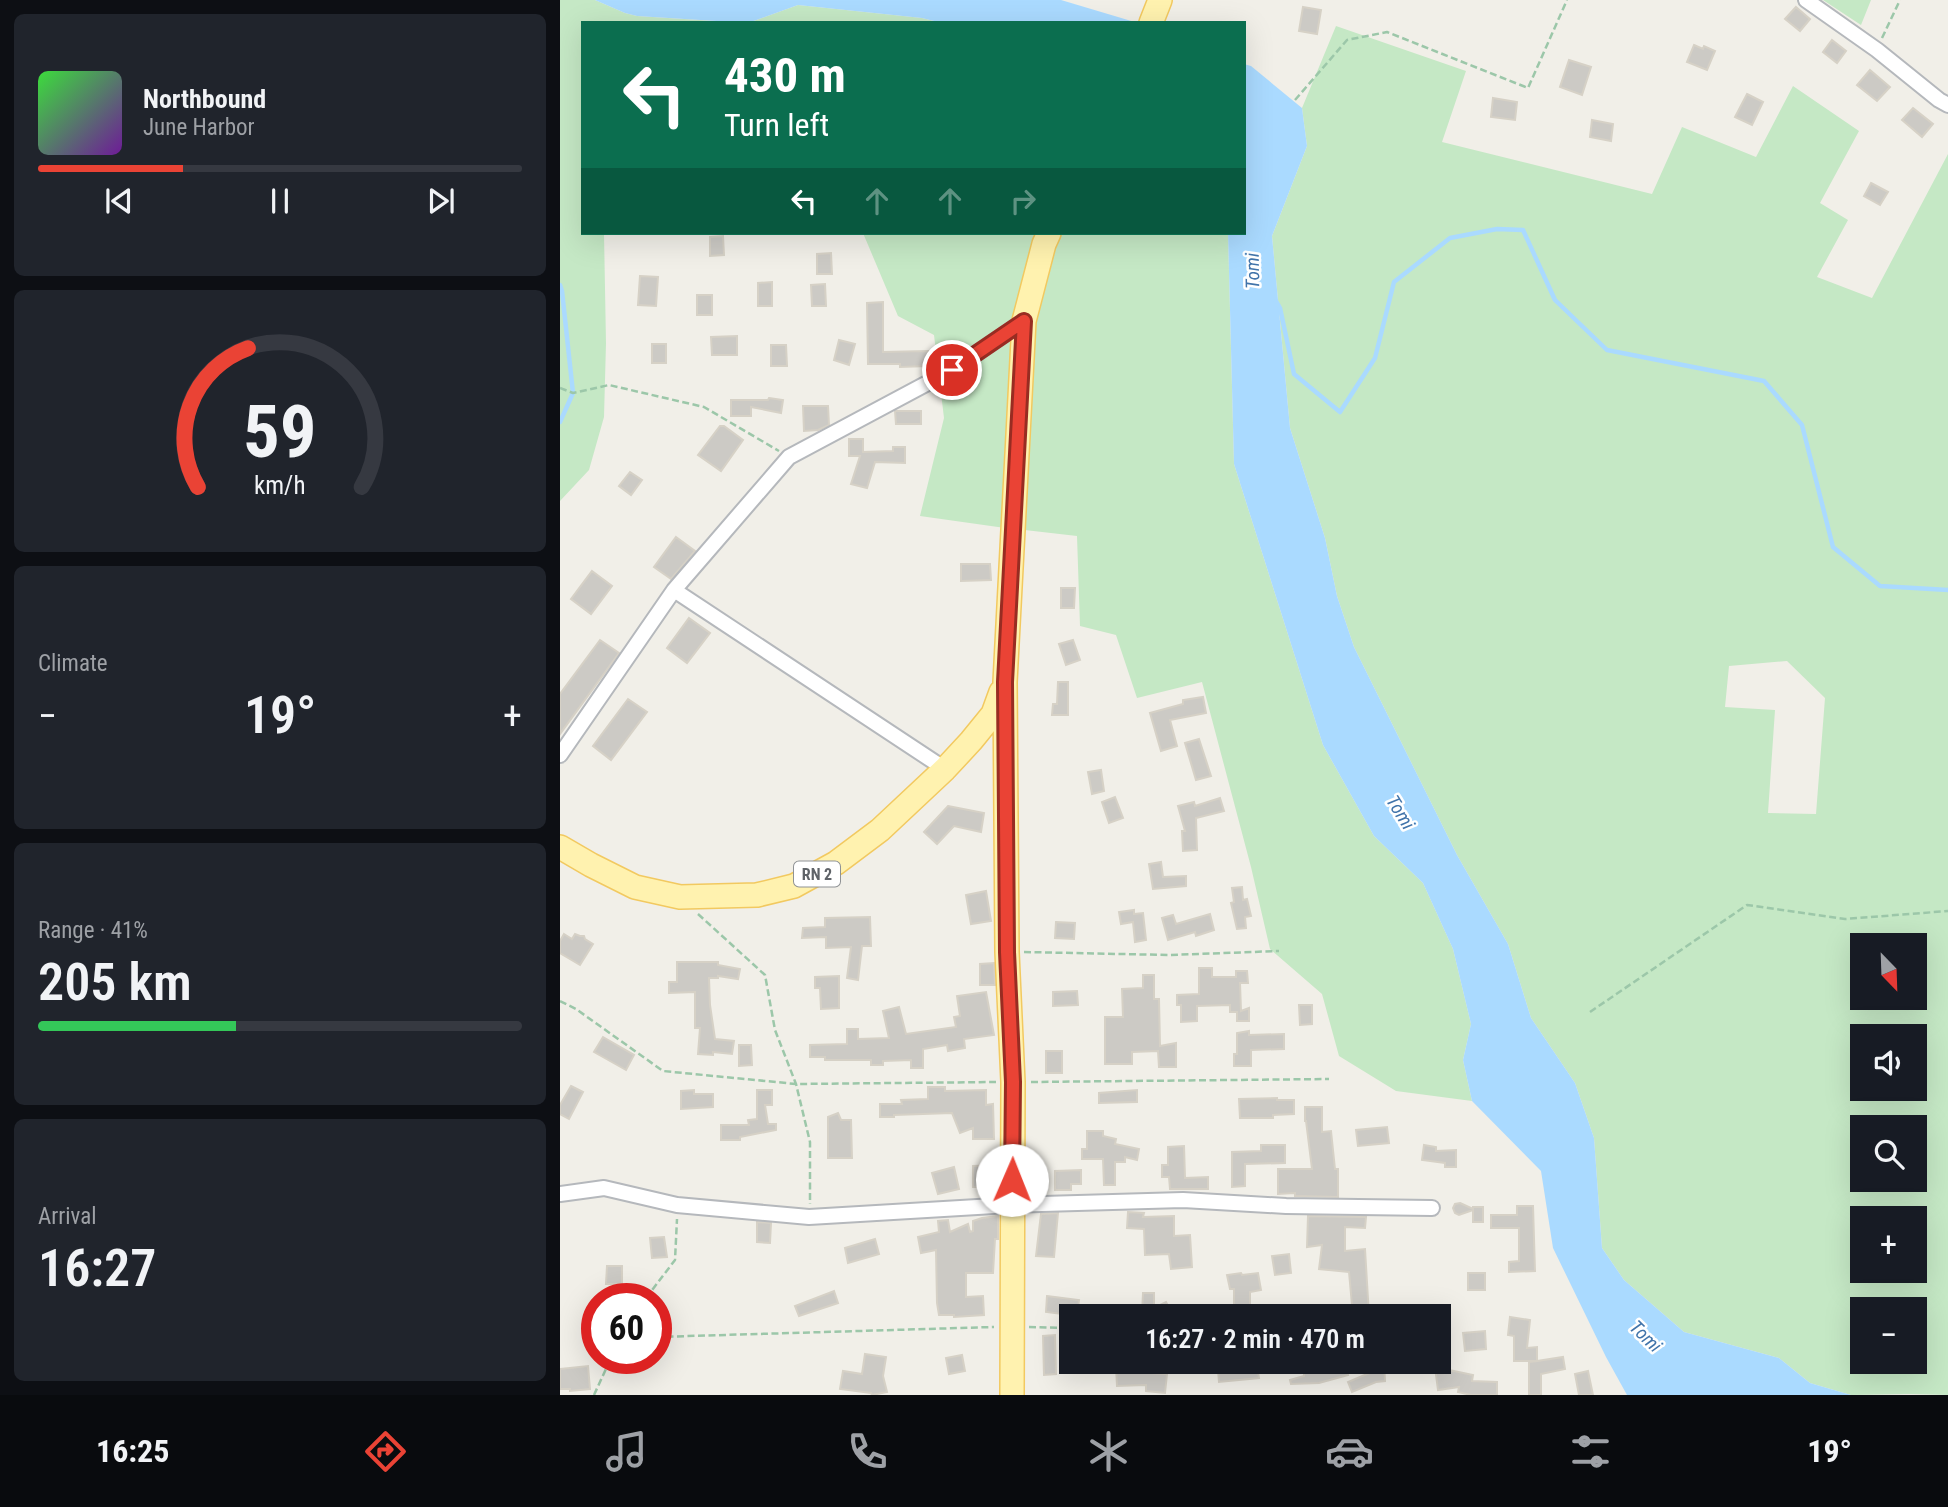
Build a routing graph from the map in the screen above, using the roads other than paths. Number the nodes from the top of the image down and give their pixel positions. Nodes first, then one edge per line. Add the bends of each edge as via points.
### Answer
1 (1160, 0) edge
2 (1806, 0) edge
3 (1152, 21) edge
4 (1948, 105) edge
5 (1048, 235) edge
6 (1024, 321) junction
7 (674, 590) junction
8 (1005, 682) junction
9 (560, 755) edge
10 (945, 769) junction
11 (560, 847) edge
12 (560, 1194) edge
13 (1012, 1205) junction
14 (1432, 1208) dead end
15 (1012, 1395) edge

1 - 3 main road
2 - 4 street
5 - 6 main road, RN 2
6 - 7 street via 952,370 789,457
6 - 8 main road, RN 2
7 - 9 street
7 - 10 street
8 - 10 main road, RN 2 via 993,714
8 - 13 main road
10 - 11 main road, RN 2 via 880,830 836,863 794,886 757,895 680,897 635,887
12 - 13 street via 604,1188 677,1205 809,1217
13 - 14 street via 1183,1200
13 - 15 main road

